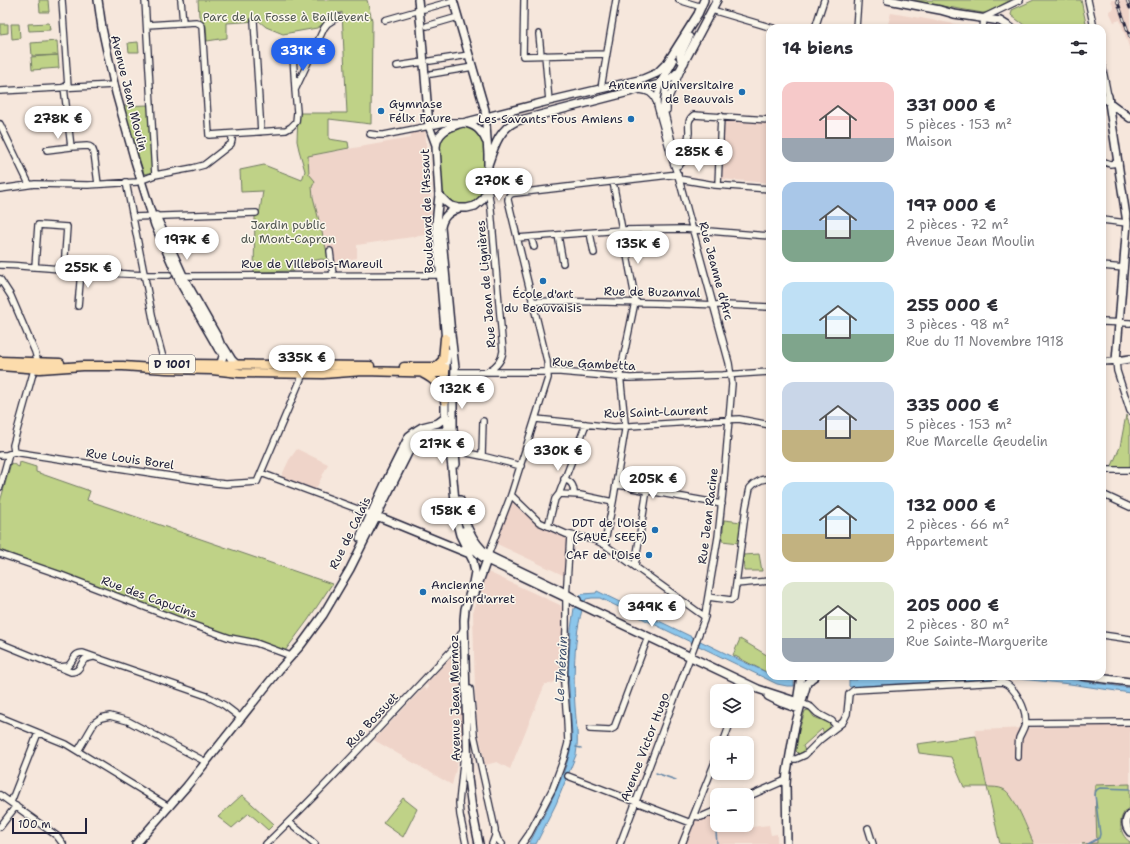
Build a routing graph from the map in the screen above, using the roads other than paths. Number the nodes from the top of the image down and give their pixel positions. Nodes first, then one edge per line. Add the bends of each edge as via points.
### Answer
1 (62, 0) edge
2 (98, 0) edge
3 (145, 0) edge
4 (181, 0) edge
5 (418, 0) edge
6 (453, 0) edge
7 (524, 0) edge
8 (616, 0) edge
9 (679, 0) edge
10 (824, 0) edge
11 (858, 0) edge
12 (888, 0) edge
13 (1018, 0) edge
14 (1088, 0) edge
15 (703, 3) edge
16 (715, 3) edge
17 (422, 9) junction
18 (698, 14) junction
19 (458, 16) junction
20 (338, 17) dead end
21 (990, 17) junction
22 (385, 20) dead end
23 (254, 21) dead end
24 (182, 23) junction
25 (816, 24) edge
26 (856, 24) edge
27 (986, 24) edge
28 (1005, 24) edge
29 (1013, 24) edge
30 (1093, 24) edge
31 (147, 25) junction
32 (766, 25) edge
33 (427, 26) dead end
34 (539, 34) dead end
35 (685, 36) junction
36 (606, 54) junction
37 (469, 55) junction
38 (543, 55) junction
39 (293, 56) dead end
40 (427, 62) junction
41 (684, 63) junction
42 (397, 66) dead end
43 (473, 67) junction
44 (431, 74) dead end
45 (654, 75) junction
46 (663, 81) junction
47 (114, 85) junction
48 (66, 87) junction
49 (601, 88) junction
50 (295, 90) junction
51 (0, 91) edge
52 (632, 91) junction
53 (1106, 97) edge
54 (1106, 97) edge
55 (549, 101) junction
56 (1106, 101) edge
57 (657, 105) junction
58 (1130, 112) edge
59 (721, 116) junction
60 (486, 117) junction
61 (1130, 118) edge
62 (766, 120) edge
63 (468, 122) junction
64 (0, 124) edge
65 (459, 124) junction
66 (429, 126) junction
67 (669, 130) junction
68 (261, 132) junction
69 (232, 134) junction
70 (370, 134) dead end
71 (487, 145) junction
72 (71, 147) junction
73 (436, 147) junction
74 (47, 150) dead end
75 (1106, 162) edge
76 (1119, 163) junction
77 (488, 164) junction
78 (676, 166) junction
79 (155, 174) junction
80 (679, 177) junction
81 (141, 180) junction
82 (126, 182) junction
83 (613, 182) junction
84 (29, 184) junction
85 (98, 184) junction
86 (718, 185) junction
87 (488, 186) junction
88 (0, 189) edge
89 (766, 189) edge
90 (440, 195) junction
91 (459, 208) junction
92 (256, 213) dead end
93 (133, 217) junction
94 (154, 217) junction
95 (1106, 220) edge
96 (1127, 223) junction
97 (693, 229) junction
98 (622, 230) junction
99 (590, 232) junction
100 (558, 235) junction
101 (531, 236) junction
102 (766, 236) edge
103 (517, 238) junction
104 (534, 247) dead end
105 (330, 251) dead end
106 (594, 253) dead end
107 (563, 263) dead end
108 (0, 265) edge
109 (1106, 266) edge
110 (35, 267) junction
111 (1124, 268) junction
112 (64, 269) junction
113 (81, 271) junction
114 (145, 275) junction
115 (169, 275) dead end
116 (333, 275) junction
117 (440, 275) junction
118 (183, 276) junction
119 (0, 279) edge
120 (533, 301) junction
121 (635, 302) junction
122 (714, 304) junction
123 (78, 306) dead end
124 (766, 307) edge
125 (1106, 322) edge
126 (1120, 323) junction
127 (1130, 323) edge
128 (218, 338) junction
129 (445, 338) junction
130 (219, 350) dead end
131 (1130, 360) edge
132 (0, 361) edge
133 (1116, 361) junction
134 (1106, 362) edge
135 (221, 363) junction
136 (36, 365) junction
137 (236, 365) junction
138 (0, 366) edge
139 (165, 367) junction
140 (436, 367) junction
141 (449, 371) junction
142 (227, 372) junction
143 (363, 372) junction
144 (486, 372) junction
145 (548, 372) junction
146 (766, 372) edge
147 (421, 373) junction
148 (303, 374) junction
149 (732, 374) junction
150 (620, 377) junction
151 (1127, 394) edge
152 (445, 401) junction
153 (1130, 411) edge
154 (449, 415) junction
155 (536, 419) junction
156 (729, 420) junction
157 (483, 421) dead end
158 (586, 424) junction
159 (766, 424) edge
160 (625, 426) junction
161 (450, 429) junction
162 (11, 453) junction
163 (468, 453) dead end
164 (0, 455) edge
165 (482, 456) junction
166 (521, 466) junction
167 (1106, 470) edge
168 (1130, 470) edge
169 (261, 473) junction
170 (564, 479) junction
171 (766, 479) edge
172 (616, 484) junction
173 (624, 486) dead end
174 (0, 487) edge
175 (632, 488) dead end
176 (647, 490) junction
177 (559, 494) junction
178 (574, 494) junction
179 (512, 495) junction
180 (1106, 496) edge
181 (455, 498) junction
182 (613, 502) junction
183 (722, 504) junction
184 (1130, 507) edge
185 (374, 515) junction
186 (548, 526) junction
187 (570, 536) junction
188 (604, 544) junction
189 (0, 554) edge
190 (469, 554) junction
191 (479, 554) junction
192 (487, 558) junction
193 (635, 566) junction
194 (766, 582) edge
195 (736, 584) junction
196 (566, 596) junction
197 (708, 597) junction
198 (705, 617) junction
199 (464, 628) junction
200 (1106, 635) edge
201 (648, 637) junction
202 (1130, 638) edge
203 (0, 643) edge
204 (290, 656) junction
205 (93, 657) junction
206 (691, 657) junction
207 (60, 667) junction
208 (1106, 679) edge
209 (801, 680) edge
210 (802, 680) edge
211 (809, 680) edge
212 (987, 680) edge
213 (1003, 680) edge
214 (1130, 682) edge
215 (746, 684) edge
216 (754, 687) edge
217 (800, 687) junction
218 (470, 689) junction
219 (758, 689) junction
220 (803, 694) junction
221 (782, 698) junction
222 (798, 706) junction
223 (0, 717) edge
224 (240, 718) junction
225 (1130, 722) edge
226 (1026, 723) junction
227 (466, 726) junction
228 (837, 727) junction
229 (590, 729) dead end
230 (38, 733) junction
231 (78, 751) junction
232 (1018, 757) dead end
233 (789, 760) junction
234 (206, 762) junction
235 (710, 775) edge
236 (568, 776) dead end
237 (786, 780) junction
238 (754, 794) edge
239 (0, 795) edge
240 (11, 802) junction
241 (636, 802) junction
242 (16, 806) junction
243 (169, 807) junction
244 (710, 813) edge
245 (1130, 814) edge
246 (694, 816) junction
247 (289, 822) junction
248 (691, 823) junction
249 (0, 827) edge
250 (868, 828) dead end
251 (1130, 832) edge
252 (495, 833) junction
253 (63, 844) edge
254 (136, 844) edge
255 (266, 844) edge
256 (316, 844) edge
257 (466, 844) edge
258 (479, 844) edge
259 (483, 844) edge
260 (492, 844) edge
261 (502, 844) edge
262 (522, 844) edge
263 (620, 844) edge
264 (682, 844) edge
265 (787, 844) edge
266 (873, 844) edge

1 - 48 street
2 - 47 main road, Avenue Jean Moulin
3 - 31 street
4 - 24 street
5 - 17 main road
6 - 17 street
6 - 19 main road
7 - 38 street via 523,56
8 - 36 street
9 - 15 street
10 - 25 street
11 - 26 street
12 - 21 main road
13 - 21 street
14 - 30 street
15 - 16 main road
15 - 18 main road
16 - 32 street
16 - 41 main road
17 - 22 street
17 - 40 main road
18 - 35 main road
18 - 41 main road via 680,55
19 - 33 street
19 - 37 main road
20 - 50 street via 324,28
21 - 27 street
21 - 28 main road
21 - 29 main road via 1006,19
23 - 68 street
24 - 31 street
24 - 69 street via 196,22 202,29 209,135
31 - 79 street
34 - 38 street
35 - 45 main road via 667,63
35 - 46 main road
36 - 38 street
36 - 49 street
37 - 40 street
37 - 43 main road
38 - 55 street
39 - 50 street
40 - 42 street
40 - 66 main road
41 - 46 main road via 678,73
41 - 67 street via 666,105
43 - 44 street
43 - 60 main road
45 - 46 main road via 659,75
45 - 49 main road, Boulevard de l'Assaut
46 - 52 main road
46 - 57 street, Rue Jeanne d'Arc
46 - 67 street, Rue Jeanne d'Arc via 666,86 663,106
47 - 48 street
47 - 81 main road, Avenue Jean Moulin
48 - 51 street
48 - 72 street
49 - 55 main road, Boulevard de l'Assaut
50 - 68 street via 295,124 286,130
52 - 57 street via 649,92
52 - 77 main road via 524,118 511,124 496,142
53 - 58 main road
54 - 61 main road
55 - 60 main road, Boulevard de l'Assaut
56 - 76 main road
57 - 78 street, Rue Jeanne d'Arc
59 - 62 street
59 - 78 street via 692,116 689,120 684,158
59 - 86 street
60 - 63 main road, Boulevard de l'Assaut
60 - 71 main road
63 - 65 main road, Boulevard de l'Assaut
63 - 66 street
64 - 84 street
65 - 71 main road via 470,124 477,129
65 - 73 main road, Boulevard de l'Assaut via 442,133 437,139
66 - 70 street via 384,135
66 - 73 main road
67 - 78 street, Rue Jeanne d'Arc
68 - 69 street
69 - 79 street via 231,144 207,163
71 - 77 main road
72 - 74 street
72 - 85 street via 93,148
73 - 90 main road, Boulevard de l'Assaut
75 - 76 street
76 - 96 main road
77 - 87 main road
78 - 80 street, Rue Jeanne d'Arc
79 - 81 street
80 - 83 street
80 - 86 street
80 - 97 street, Rue Jeanne d'Arc
81 - 82 street
81 - 94 main road, Avenue Jean Moulin
82 - 85 street
82 - 93 street
83 - 98 street
83 - 103 street via 510,195 508,200
84 - 85 street
84 - 88 street
86 - 89 street
87 - 91 main road via 484,198 478,204 470,208
87 - 144 street, Rue Jean de Lignières via 503,351 498,363
90 - 91 main road via 448,204
90 - 117 main road, Boulevard de l'Assaut via 436,223
91 - 141 main road, Boulevard de l'Assaut via 445,217 441,227
92 - 94 street
93 - 94 street
93 - 114 street
94 - 118 main road, Avenue Jean Moulin
94 - 130 main road, Avenue Jean Moulin via 157,230 181,284
95 - 96 street
96 - 111 main road
97 - 98 street
97 - 102 street
97 - 122 street, Rue Jeanne d'Arc
98 - 99 street
98 - 121 street
99 - 100 street
99 - 106 street
100 - 101 street
100 - 107 street
101 - 103 street
101 - 104 street
103 - 120 street
105 - 116 street
108 - 110 street
109 - 111 street
110 - 112 street
110 - 112 street via 38,225 67,227
111 - 126 main road
112 - 113 street
113 - 114 street
113 - 123 street
114 - 115 street
114 - 139 street
116 - 117 street, Rue de Villebois-Mareuil
116 - 118 street, Rue de Villebois-Mareuil
117 - 129 main road, Boulevard de l'Assaut
118 - 128 main road, Avenue Jean Moulin
119 - 136 street via 14,301 35,352
120 - 121 street, Rue de Buzanval
120 - 145 street
121 - 122 street, Rue de Buzanval
121 - 150 street
122 - 124 street, Rue de Buzanval
122 - 149 street, Rue Jeanne d'Arc
125 - 126 street
126 - 127 street
126 - 133 main road
128 - 135 main road, Avenue Jean Moulin via 223,351
128 - 137 main road, Avenue Jean Moulin
129 - 140 main road via 443,360
129 - 141 main road, Boulevard de l'Assaut
131 - 133 main road
132 - 136 main road, D 1001
133 - 134 street
133 - 151 street via 1117,371
135 - 137 main road, D 1001
135 - 139 main road, D 1001
135 - 142 main road
136 - 138 main road, D 1001
136 - 139 main road, D 1001 via 60,363 83,366
136 - 162 street
137 - 140 main road, D 1001
137 - 143 main road
139 - 142 main road, D 1001
140 - 141 main road, D 1001
141 - 144 street, Rue Gambetta / D 1001
141 - 147 main road, D 1001
141 - 152 main road
141 - 154 main road
142 - 148 main road, D 1001
143 - 147 main road, D 1001
143 - 148 main road, D 1001
144 - 145 street, Rue Gambetta
145 - 150 street, Rue Gambetta
145 - 155 street
146 - 149 street, Rue Gambetta
147 - 152 main road via 438,385
148 - 169 street
149 - 150 street, Rue Gambetta
149 - 156 street, Rue Jean Racine
150 - 160 street
151 - 153 street
152 - 154 main road
154 - 161 main road
154 - 185 main road, Rue de Calais via 409,436
155 - 158 street, Rue Saint-Laurent
155 - 166 street
156 - 159 street, Rue Saint-Laurent
156 - 160 street, Rue Saint-Laurent
156 - 183 street, Rue Jean Racine
157 - 165 street
158 - 160 street, Rue Saint-Laurent
158 - 170 street
160 - 172 street
161 - 181 main road
161 - 185 main road, Rue de Calais via 426,433 414,441
161 - 192 main road via 462,517
162 - 164 street, Rue Louis Borel
162 - 169 street, Rue Louis Borel via 226,484 257,482
162 - 174 street
163 - 165 street
165 - 166 street
166 - 179 street
167 - 168 street
169 - 185 street
170 - 177 street
170 - 178 street via 572,485
171 - 195 street via 752,486 749,491
172 - 173 street
172 - 182 street
175 - 176 street
176 - 183 street
176 - 193 street
177 - 178 street
177 - 186 street via 555,499
178 - 182 street
179 - 186 street via 536,520
179 - 192 street
180 - 184 street
181 - 190 main road, Avenue Jean Mermoz via 458,530
181 - 191 main road via 462,528
182 - 188 street
183 - 197 street, Rue Jean Racine
185 - 190 main road
185 - 204 main road, Rue de Calais via 349,572 330,605 313,630
186 - 187 street
187 - 188 street
187 - 196 street
188 - 193 street
189 - 204 street, Rue des Capucins via 224,636 256,643
190 - 191 main road
190 - 199 main road, Avenue Jean Mermoz via 474,564 475,575 465,609
191 - 192 main road via 484,554
192 - 196 main road
192 - 218 main road, Avenue Jean Mermoz via 468,612
193 - 198 street
194 - 195 street
195 - 197 street via 732,600
196 - 201 main road
196 - 262 street via 564,683 568,744 553,788
197 - 198 street, Rue Jean Racine
198 - 206 street, Rue Jean Racine
199 - 227 main road, Avenue Jean Mermoz
199 - 247 street, Rue Bossuet via 453,649
200 - 202 street
201 - 206 main road
201 - 229 street via 614,728
203 - 207 street
204 - 224 main road, Rue de Calais
205 - 207 street via 79,653 73,657 69,665
205 - 207 street via 85,659 74,672
205 - 224 street via 212,698
206 - 215 main road
206 - 241 street, Avenue Victor Hugo
208 - 214 main road
209 - 217 main road
210 - 220 street
211 - 220 main road
212 - 228 street via 856,689 850,693 847,716
213 - 226 street via 1019,699
216 - 219 main road
217 - 221 main road via 793,695
217 - 222 main road
218 - 252 street via 474,734
218 - 259 main road, Avenue Jean Mermoz via 472,790
219 - 221 main road
219 - 222 main road via 779,702
220 - 222 main road
221 - 222 main road
222 - 228 street via 811,707
222 - 233 main road via 794,717 795,726
223 - 230 street
224 - 234 main road, Rue de Calais
225 - 226 street
226 - 232 street via 1020,737
227 - 257 street via 459,803
227 - 258 main road, Avenue Jean Mermoz via 470,799
228 - 233 street via 805,755
230 - 231 street
230 - 240 street
231 - 234 street via 96,722 110,716 128,721
231 - 243 street
233 - 237 main road
234 - 243 main road, Rue de Calais
235 - 246 street
236 - 241 street
237 - 238 street
237 - 265 main road
239 - 240 street
240 - 242 street
241 - 248 street
241 - 263 street, Avenue Victor Hugo
242 - 249 street
242 - 253 street via 57,836
243 - 254 main road, Rue de Calais
244 - 246 street
245 - 251 main road via 1126,822
246 - 248 street
247 - 255 street, Rue Bossuet
247 - 256 street
248 - 264 street
250 - 266 street
252 - 260 street
252 - 261 street

